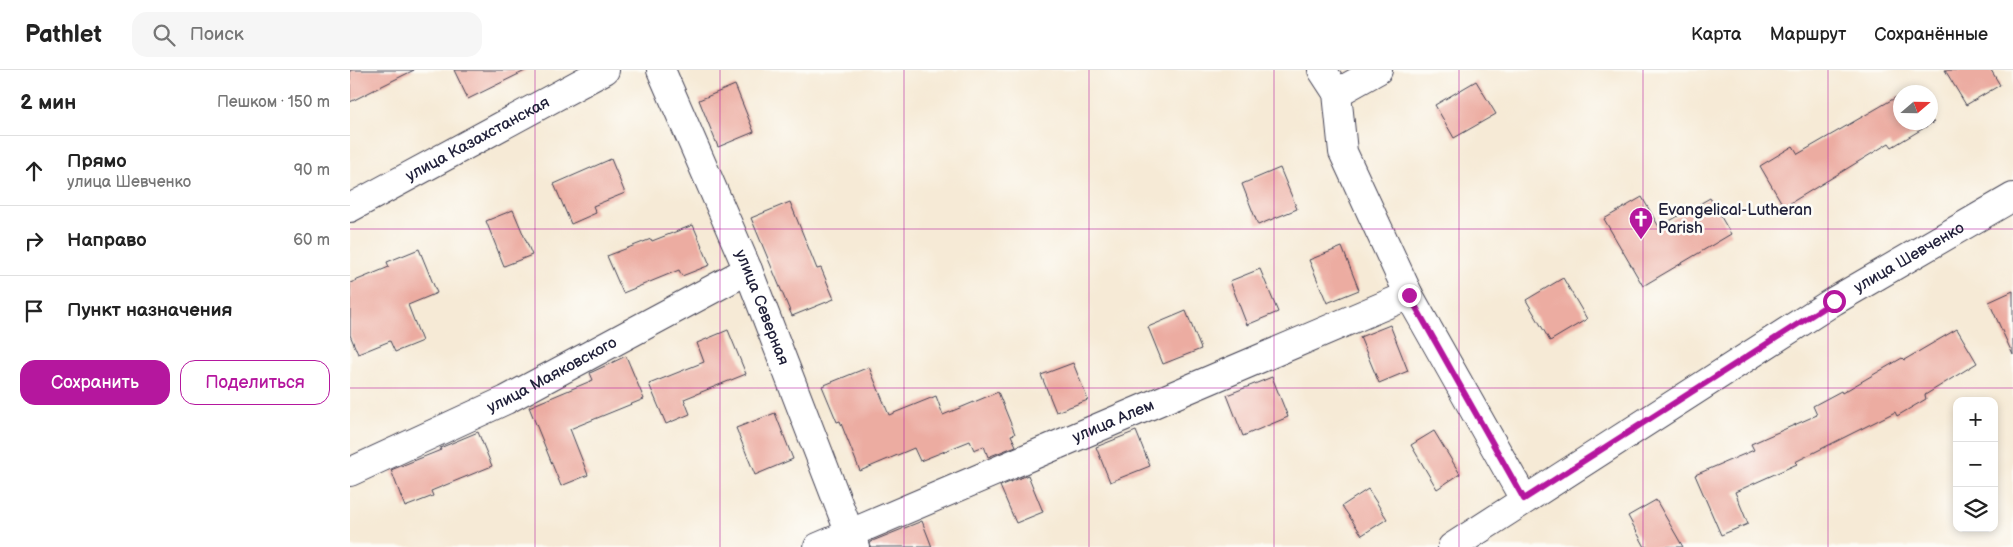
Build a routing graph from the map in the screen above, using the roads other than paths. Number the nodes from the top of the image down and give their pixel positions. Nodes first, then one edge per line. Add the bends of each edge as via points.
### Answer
1 (605, 70) edge
2 (661, 70) edge
3 (1322, 70) edge
4 (1378, 70) edge
5 (1337, 93) junction
6 (2013, 197) edge
7 (350, 208) edge
8 (748, 270) junction
9 (1409, 295) junction
10 (350, 472) edge
11 (1524, 499) junction
12 (852, 540) edge
13 (818, 547) edge
14 (1452, 547) edge

1 - 7 street, улица Казахстанская
2 - 8 street, улица Северная
3 - 5 street
4 - 5 street
5 - 9 street via 1343,152
6 - 11 street, улица Шевченко via 1834,301
8 - 10 street, улица Маяковского via 506,400
8 - 12 street, улица Северная
9 - 11 street
9 - 12 street, улица Алем
11 - 14 street, улица Шевченко
12 - 13 street, улица Алем

